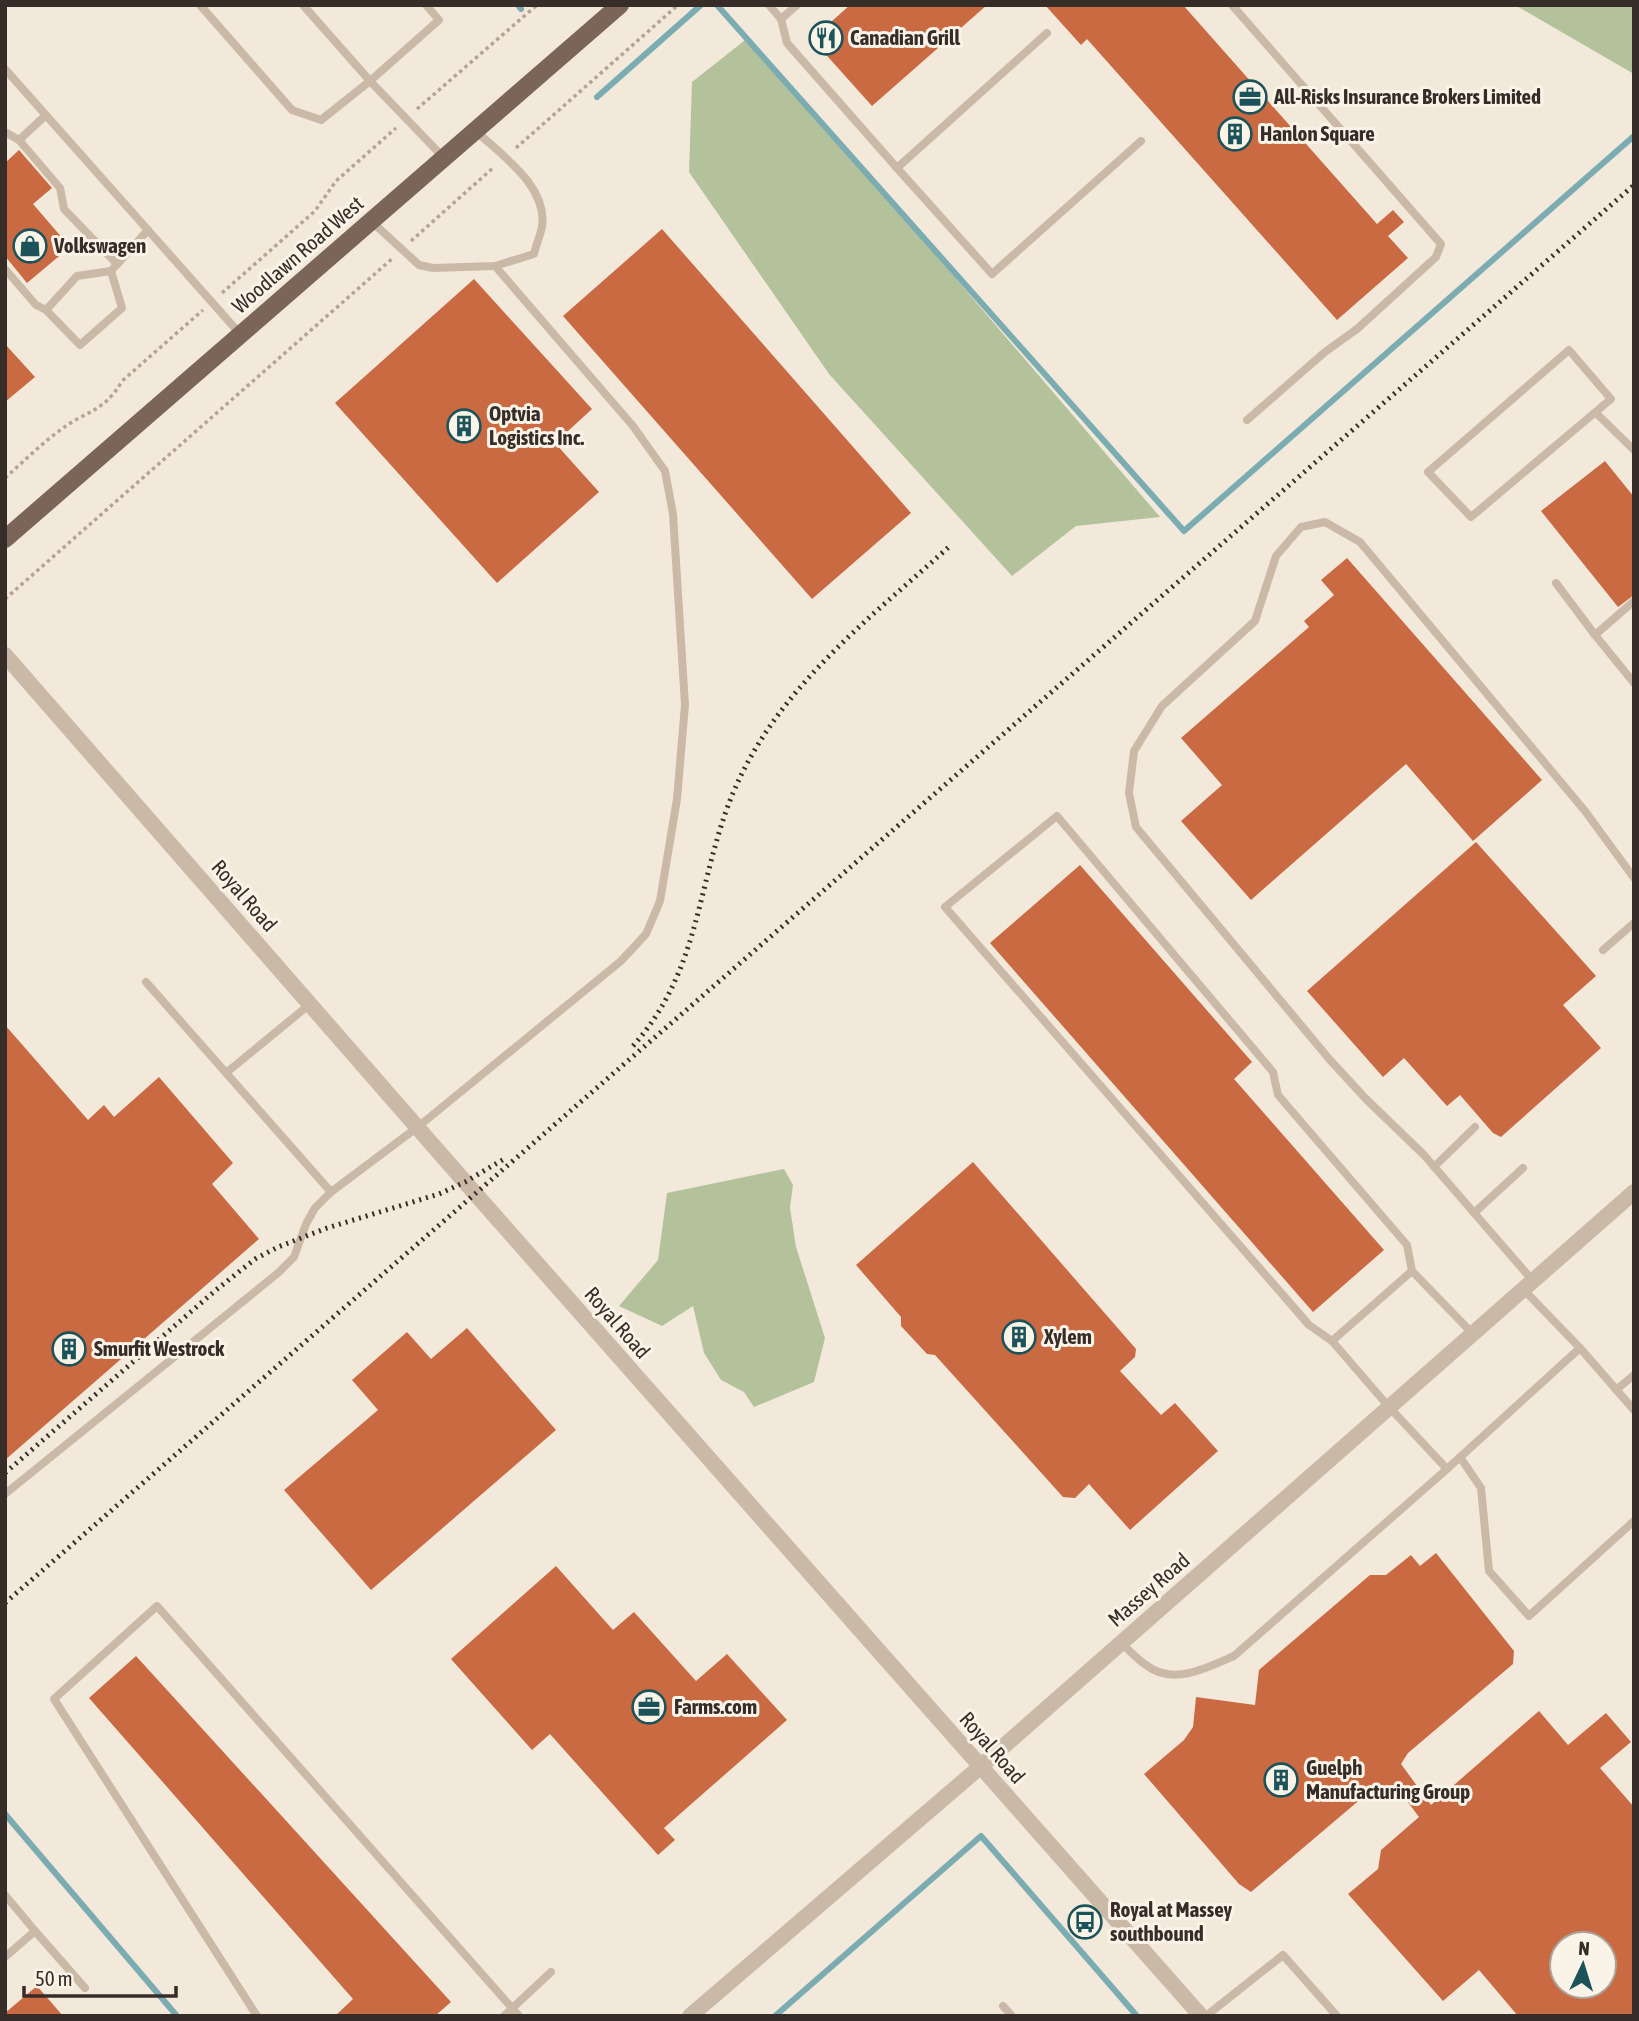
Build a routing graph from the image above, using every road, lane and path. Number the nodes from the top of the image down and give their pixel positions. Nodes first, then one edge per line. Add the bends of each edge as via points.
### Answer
1 (200, 5) edge
2 (303, 5) edge
3 (426, 5) edge
4 (537, 5) edge
5 (620, 5) edge
6 (678, 5) edge
7 (769, 5) edge
8 (797, 5) edge
9 (1231, 5) edge
10 (781, 19) junction
11 (1047, 33) dead end
12 (5, 69) edge
13 (370, 81) junction
14 (46, 115) junction
15 (406, 119) junction
16 (476, 131) junction
17 (5, 132) edge
18 (19, 140) junction
19 (1142, 141) dead end
20 (444, 158) junction
21 (505, 158) junction
22 (897, 168) junction
23 (371, 221) junction
24 (148, 230) junction
25 (402, 250) junction
26 (117, 264) junction
27 (495, 266) junction
28 (5, 269) edge
29 (111, 271) junction
30 (212, 302) junction
31 (46, 310) junction
32 (241, 335) junction
33 (1596, 413) junction
34 (1247, 420) dead end
35 (1634, 450) edge
36 (5, 478) edge
37 (5, 539) edge
38 (1556, 583) dead end
39 (5, 599) edge
40 (1634, 601) edge
41 (1595, 635) junction
42 (5, 655) edge
43 (1634, 683) edge
44 (1634, 878) edge
45 (1634, 923) edge
46 (1603, 950) dead end
47 (146, 982) dead end
48 (311, 1003) junction
49 (226, 1073) junction
50 (419, 1126) junction
51 (1475, 1127) dead end
52 (1434, 1167) junction
53 (1523, 1168) dead end
54 (331, 1192) junction
55 (1634, 1192) edge
56 (1474, 1213) junction
57 (1412, 1271) junction
58 (1528, 1285) junction
59 (1473, 1334) junction
60 (1332, 1341) junction
61 (1580, 1348) junction
62 (1634, 1375) edge
63 (1616, 1390) junction
64 (1389, 1407) junction
65 (1634, 1410) edge
66 (1460, 1457) junction
67 (1447, 1469) junction
68 (5, 1494) edge
69 (1634, 1521) edge
70 (1121, 1643) junction
71 (980, 1767) junction
72 (5, 1895) edge
73 (36, 1931) junction
74 (5, 1957) edge
75 (551, 1972) dead end
76 (85, 1988) dead end
77 (1003, 2006) dead end
78 (513, 2008) junction
79 (257, 2016) edge
80 (504, 2016) edge
81 (519, 2016) edge
82 (690, 2016) edge
83 (1012, 2016) edge
84 (1204, 2016) edge
85 (1337, 2016) edge

1 - 13 lane via 292,110 321,120
2 - 13 lane
3 - 13 lane via 439,19
4 - 15 path
5 - 16 main road, Woodlawn Road West
6 - 21 path
7 - 10 lane
8 - 10 lane
9 - 34 lane via 1441,244 1436,257
10 - 22 lane via 788,43
11 - 22 lane
12 - 14 lane
13 - 15 lane
14 - 18 lane
14 - 24 lane
15 - 20 lane
15 - 30 path via 336,181 315,211
16 - 20 main road, Woodlawn Road West
16 - 21 lane
17 - 18 lane
18 - 26 lane via 60,188 64,209
19 - 22 lane via 992,274
20 - 23 main road, Woodlawn Road West
21 - 25 path
21 - 27 lane via 538,195 542,225 534,254
23 - 25 lane
23 - 32 main road, Woodlawn Road West
24 - 26 lane
24 - 30 lane
25 - 27 lane via 419,265 433,268
25 - 39 path
26 - 29 lane
27 - 50 lane via 633,426 665,471 673,514 685,705 677,799 660,901 646,934 621,961
28 - 31 lane
29 - 31 lane via 78,276
29 - 31 lane via 122,308 80,345
30 - 32 lane
30 - 36 path via 122,381 96,411 61,429
32 - 37 main road, Woodlawn Road West
33 - 33 lane via 1471,517 1428,472 1569,351 1611,399
33 - 35 lane
38 - 41 lane
40 - 41 lane
41 - 43 lane
42 - 48 street, Royal Road
44 - 52 lane via 1577,802 1360,541 1325,522 1301,527 1284,546 1276,556 1255,621 1162,706 1134,751 1129,793 1136,827 1330,1060
45 - 46 lane
47 - 49 lane
48 - 49 lane
48 - 50 street, Royal Road
49 - 54 lane
50 - 54 lane
50 - 71 street, Royal Road
51 - 52 lane
52 - 56 lane
53 - 56 lane
54 - 68 lane via 315,1208 294,1257 278,1273
55 - 58 street, Massey Road
56 - 58 lane
57 - 59 lane
57 - 60 lane
57 - 60 lane via 1407,1245 1278,1095 1273,1072 1057,816 945,907 1309,1325
58 - 59 street, Massey Road
58 - 61 lane
59 - 64 street, Massey Road
60 - 64 lane
61 - 63 lane
61 - 66 lane
62 - 63 lane
63 - 65 lane
64 - 67 lane
64 - 70 street, Massey Road
66 - 67 lane
66 - 69 lane via 1481,1488 1489,1571 1529,1616
67 - 70 lane via 1234,1656 1199,1672 1171,1675 1148,1667
70 - 71 street, Massey Road
71 - 82 street, Massey Road
71 - 84 street, Royal Road
72 - 73 lane
73 - 74 lane
73 - 76 lane
75 - 78 lane
77 - 83 lane
78 - 79 lane via 157,1606 54,1699
78 - 80 lane
78 - 81 lane
84 - 85 lane via 1283,1955

